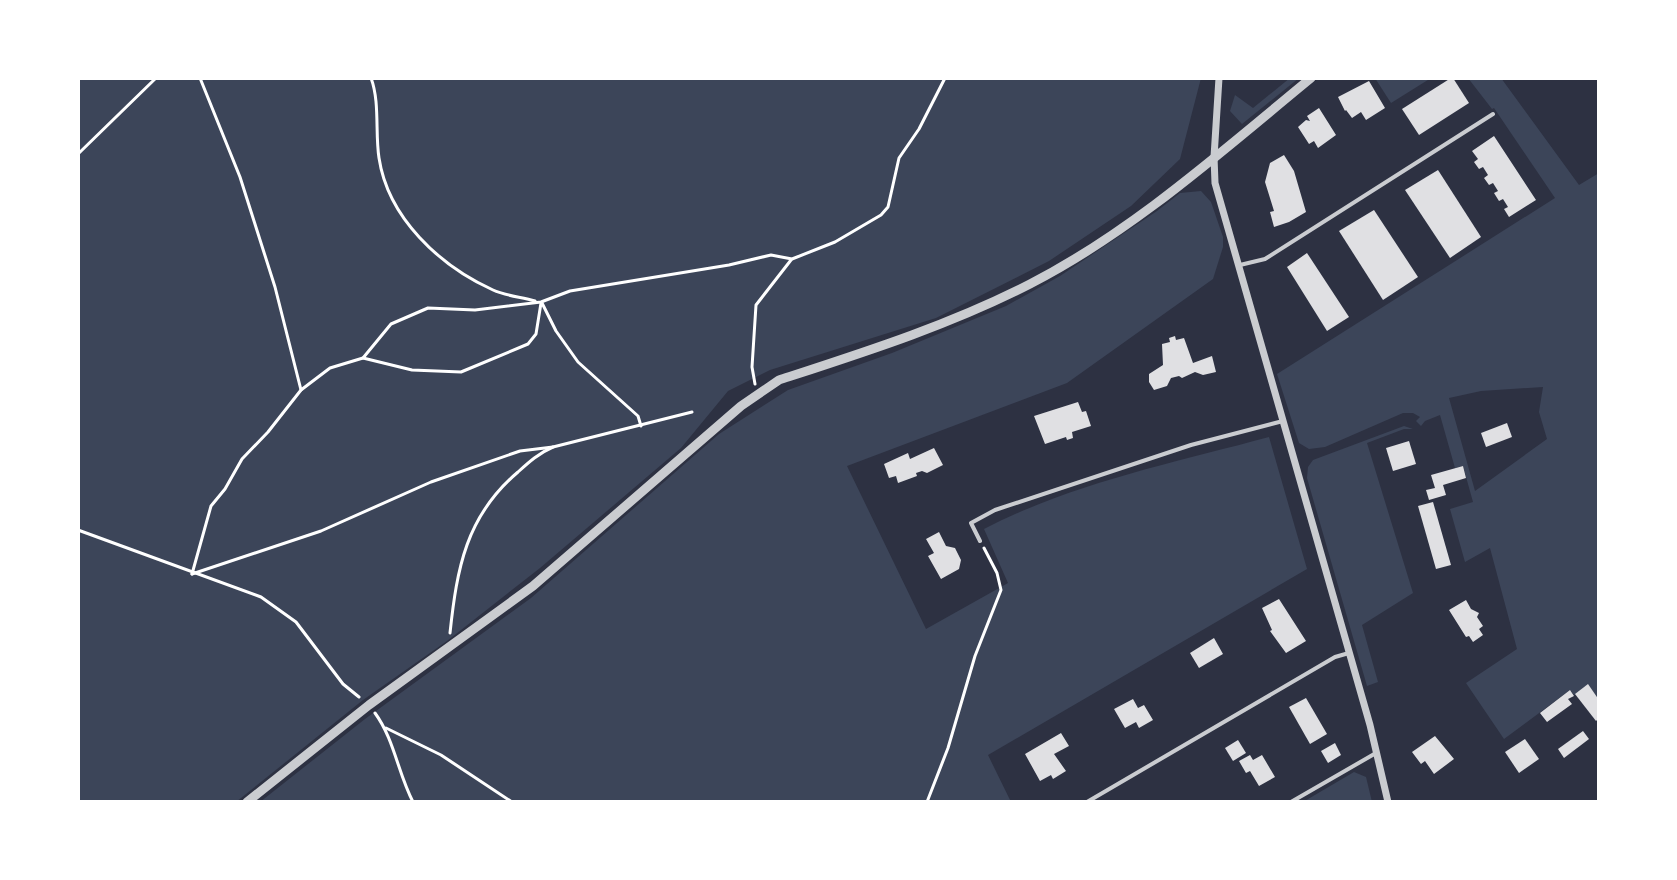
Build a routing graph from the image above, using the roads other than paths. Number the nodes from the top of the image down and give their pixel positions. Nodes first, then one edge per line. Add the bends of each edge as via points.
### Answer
1 (1219, 78) edge
2 (1311, 78) edge
3 (1493, 114) dead end
4 (1214, 157) junction
5 (1238, 266) junction
6 (1284, 421) junction
7 (980, 541) road end
8 (1349, 653) junction
9 (1376, 753) junction
10 (247, 802) edge
11 (1087, 802) edge
12 (1291, 802) edge
13 (1388, 802) edge

1 - 4 street
2 - 4 street
3 - 5 lane via 1265,259
4 - 5 street via 1215,183
4 - 10 street via 1101,242 1031,283 954,320 767,387 533,586
5 - 6 street
6 - 7 lane via 1191,445 995,510 971,523
6 - 8 street
8 - 9 street
8 - 11 lane
9 - 12 lane
9 - 13 street

